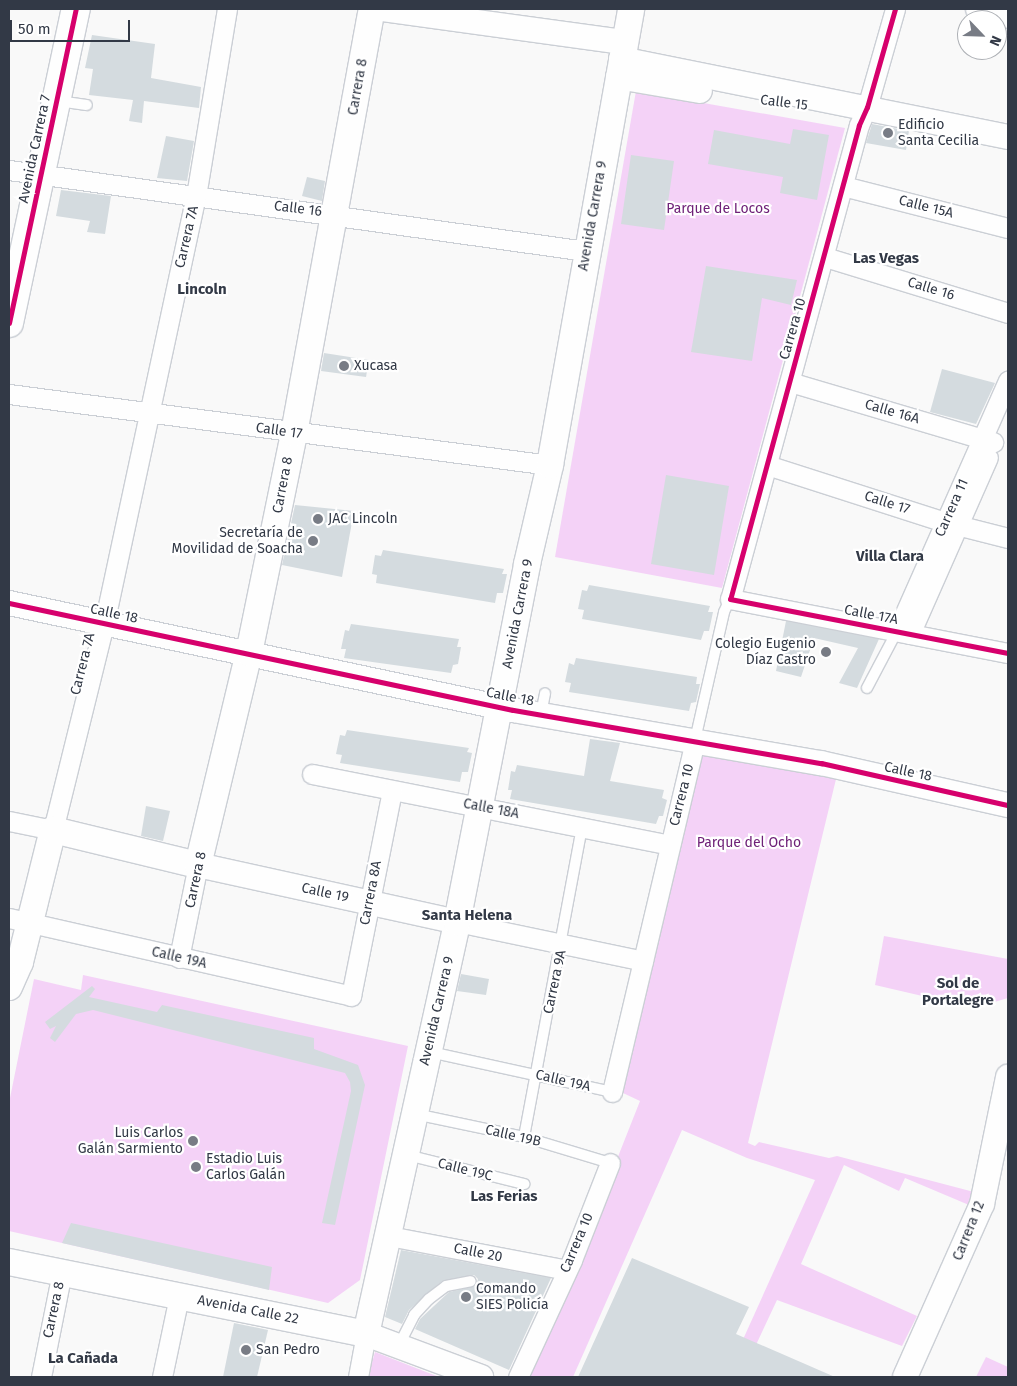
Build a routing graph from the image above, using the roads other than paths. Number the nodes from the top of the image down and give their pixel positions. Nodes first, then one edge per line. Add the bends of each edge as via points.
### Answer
1 (76, 9) edge
2 (227, 9) edge
3 (372, 9) edge
4 (382, 9) edge
5 (631, 9) edge
6 (895, 9) edge
7 (975, 9) edge
8 (1008, 18) edge
9 (621, 60) junction
10 (57, 101) junction
11 (87, 105) dead end
12 (868, 107) junction
13 (1008, 137) edge
14 (9, 170) edge
15 (41, 176) junction
16 (843, 186) junction
17 (196, 196) junction
18 (335, 214) junction
19 (1008, 228) edge
20 (586, 252) junction
21 (825, 257) junction
22 (1008, 313) edge
23 (9, 323) edge
24 (790, 382) junction
25 (9, 394) edge
26 (1007, 394) edge
27 (148, 413) junction
28 (294, 433) junction
29 (989, 440) junction
30 (550, 465) junction
31 (767, 465) junction
32 (952, 524) junction
33 (1008, 538) edge
34 (730, 598) junction
35 (9, 603) edge
36 (104, 624) junction
37 (903, 632) junction
38 (249, 653) junction
39 (1008, 653) edge
40 (867, 688) dead end
41 (500, 706) junction
42 (695, 740) junction
43 (312, 774) dead end
44 (392, 791) junction
45 (1008, 805) edge
46 (478, 807) junction
47 (9, 821) edge
48 (582, 827) junction
49 (54, 830) junction
50 (670, 845) junction
51 (198, 865) junction
52 (370, 902) junction
53 (19, 920) edge
54 (457, 922) junction
55 (562, 946) junction
56 (180, 958) junction
57 (643, 961) junction
58 (9, 987) edge
59 (351, 996) joint
60 (427, 1051) junction
61 (536, 1074) junction
62 (1008, 1077) edge
63 (612, 1092) joint
64 (414, 1114) junction
65 (524, 1137) junction
66 (406, 1155) junction
67 (610, 1164) joint
68 (524, 1184) dead end
69 (389, 1236) junction
70 (9, 1262) edge
71 (567, 1270) junction
72 (62, 1272) junction
73 (472, 1280) dead end
74 (179, 1296) junction
75 (366, 1334) junction
76 (399, 1345) junction
77 (41, 1377) edge
78 (162, 1377) edge
79 (358, 1377) edge
80 (481, 1377) edge
81 (518, 1377) edge
82 (906, 1377) edge

1 - 10 main road, Avenida Carrera 7
2 - 17 street, Carrera 7A
3 - 18 main road, Carrera 8
4 - 9 street, Calle 15
5 - 9 main road, Avenida Carrera 9
6 - 12 street, Carrera 10
7 - 8 street
9 - 12 street, Calle 15 via 804,107 829,101
9 - 20 main road, Avenida Carrera 9
10 - 11 lane
10 - 15 main road, Avenida Carrera 7
12 - 13 street, Calle 15
12 - 16 street, Carrera 10 via 859,125
14 - 15 street, Calle 16
15 - 17 street, Calle 16
15 - 23 main road, Avenida Carrera 7
16 - 19 street, Calle 15A
16 - 21 street, Carrera 10
17 - 18 street, Calle 16
17 - 27 street, Carrera 7A
18 - 20 street, Calle 16
18 - 28 main road, Carrera 8
20 - 30 main road, Avenida Carrera 9
21 - 22 street, Calle 16
21 - 24 street, Carrera 10
24 - 29 street, Calle 16A
24 - 31 street, Carrera 10
25 - 27 street, Calle 17
26 - 29 street, Carrera 11
27 - 28 street, Calle 17
27 - 36 street, Carrera 7A
28 - 30 street, Calle 17
28 - 38 main road, Carrera 8
29 - 32 street, Carrera 11
30 - 41 main road, Avenida Carrera 9
31 - 32 street, Calle 17
31 - 34 street, Carrera 10
32 - 33 street, Calle 17
32 - 37 street, Carrera 11
34 - 37 street, Calle 17A
34 - 42 lane, Carrera 10
35 - 36 street, Calle 18
36 - 38 street, Calle 18
36 - 49 street, Carrera 7A
37 - 39 street, Calle 17A
37 - 40 lane, Carrera 11
38 - 41 street, Calle 18
38 - 51 main road, Carrera 8
41 - 42 street, Calle 18 via 543,704
41 - 46 main road, Avenida Carrera 9
42 - 45 street, Calle 18 via 821,763
42 - 50 street, Carrera 10
43 - 44 street, Calle 18A
44 - 46 street, Calle 18A
44 - 52 street, Carrera 8A
46 - 48 street, Calle 18A
46 - 54 main road, Avenida Carrera 9
47 - 49 street, Calle 19
48 - 50 street, Calle 18A
48 - 55 lane, Carrera 9A
49 - 51 main road, Calle 19
49 - 53 main road, Carrera 7A
50 - 57 street, Carrera 10
51 - 52 street, Calle 19
51 - 56 street, Carrera 8
52 - 54 street, Calle 19
52 - 59 street, Carrera 8A
53 - 56 street, Calle 19A
53 - 58 main road, Carrera 7A via 20,962
54 - 55 street, Calle 19
54 - 60 main road, Avenida Carrera 9
55 - 57 street, Calle 19
55 - 61 lane, Carrera 9A
56 - 59 street, Calle 19A
57 - 63 street, Carrera 10
60 - 61 lane, Calle 19A
60 - 64 main road, Avenida Carrera 9
61 - 63 lane, Calle 19A
61 - 65 lane, Carrera 9A
62 - 82 street, Carrera 12 via 982,1204
64 - 65 lane, Calle 19B
64 - 66 main road, Avenida Carrera 9
65 - 67 lane, Calle 19B
66 - 68 lane, Calle 19C
66 - 69 main road, Avenida Carrera 9
67 - 71 street, Carrera 10
69 - 71 street, Calle 20
69 - 75 main road, Avenida Carrera 9
70 - 72 main road, Avenida Calle 22
71 - 81 street, Carrera 10
72 - 74 main road, Avenida Calle 22
72 - 77 street, Carrera 8
73 - 76 lane via 446,1286 429,1299 414,1316
74 - 75 main road, Avenida Calle 22
74 - 78 street
75 - 76 street, Avenida Calle 22
75 - 79 street
76 - 80 street, Avenida Calle 22

